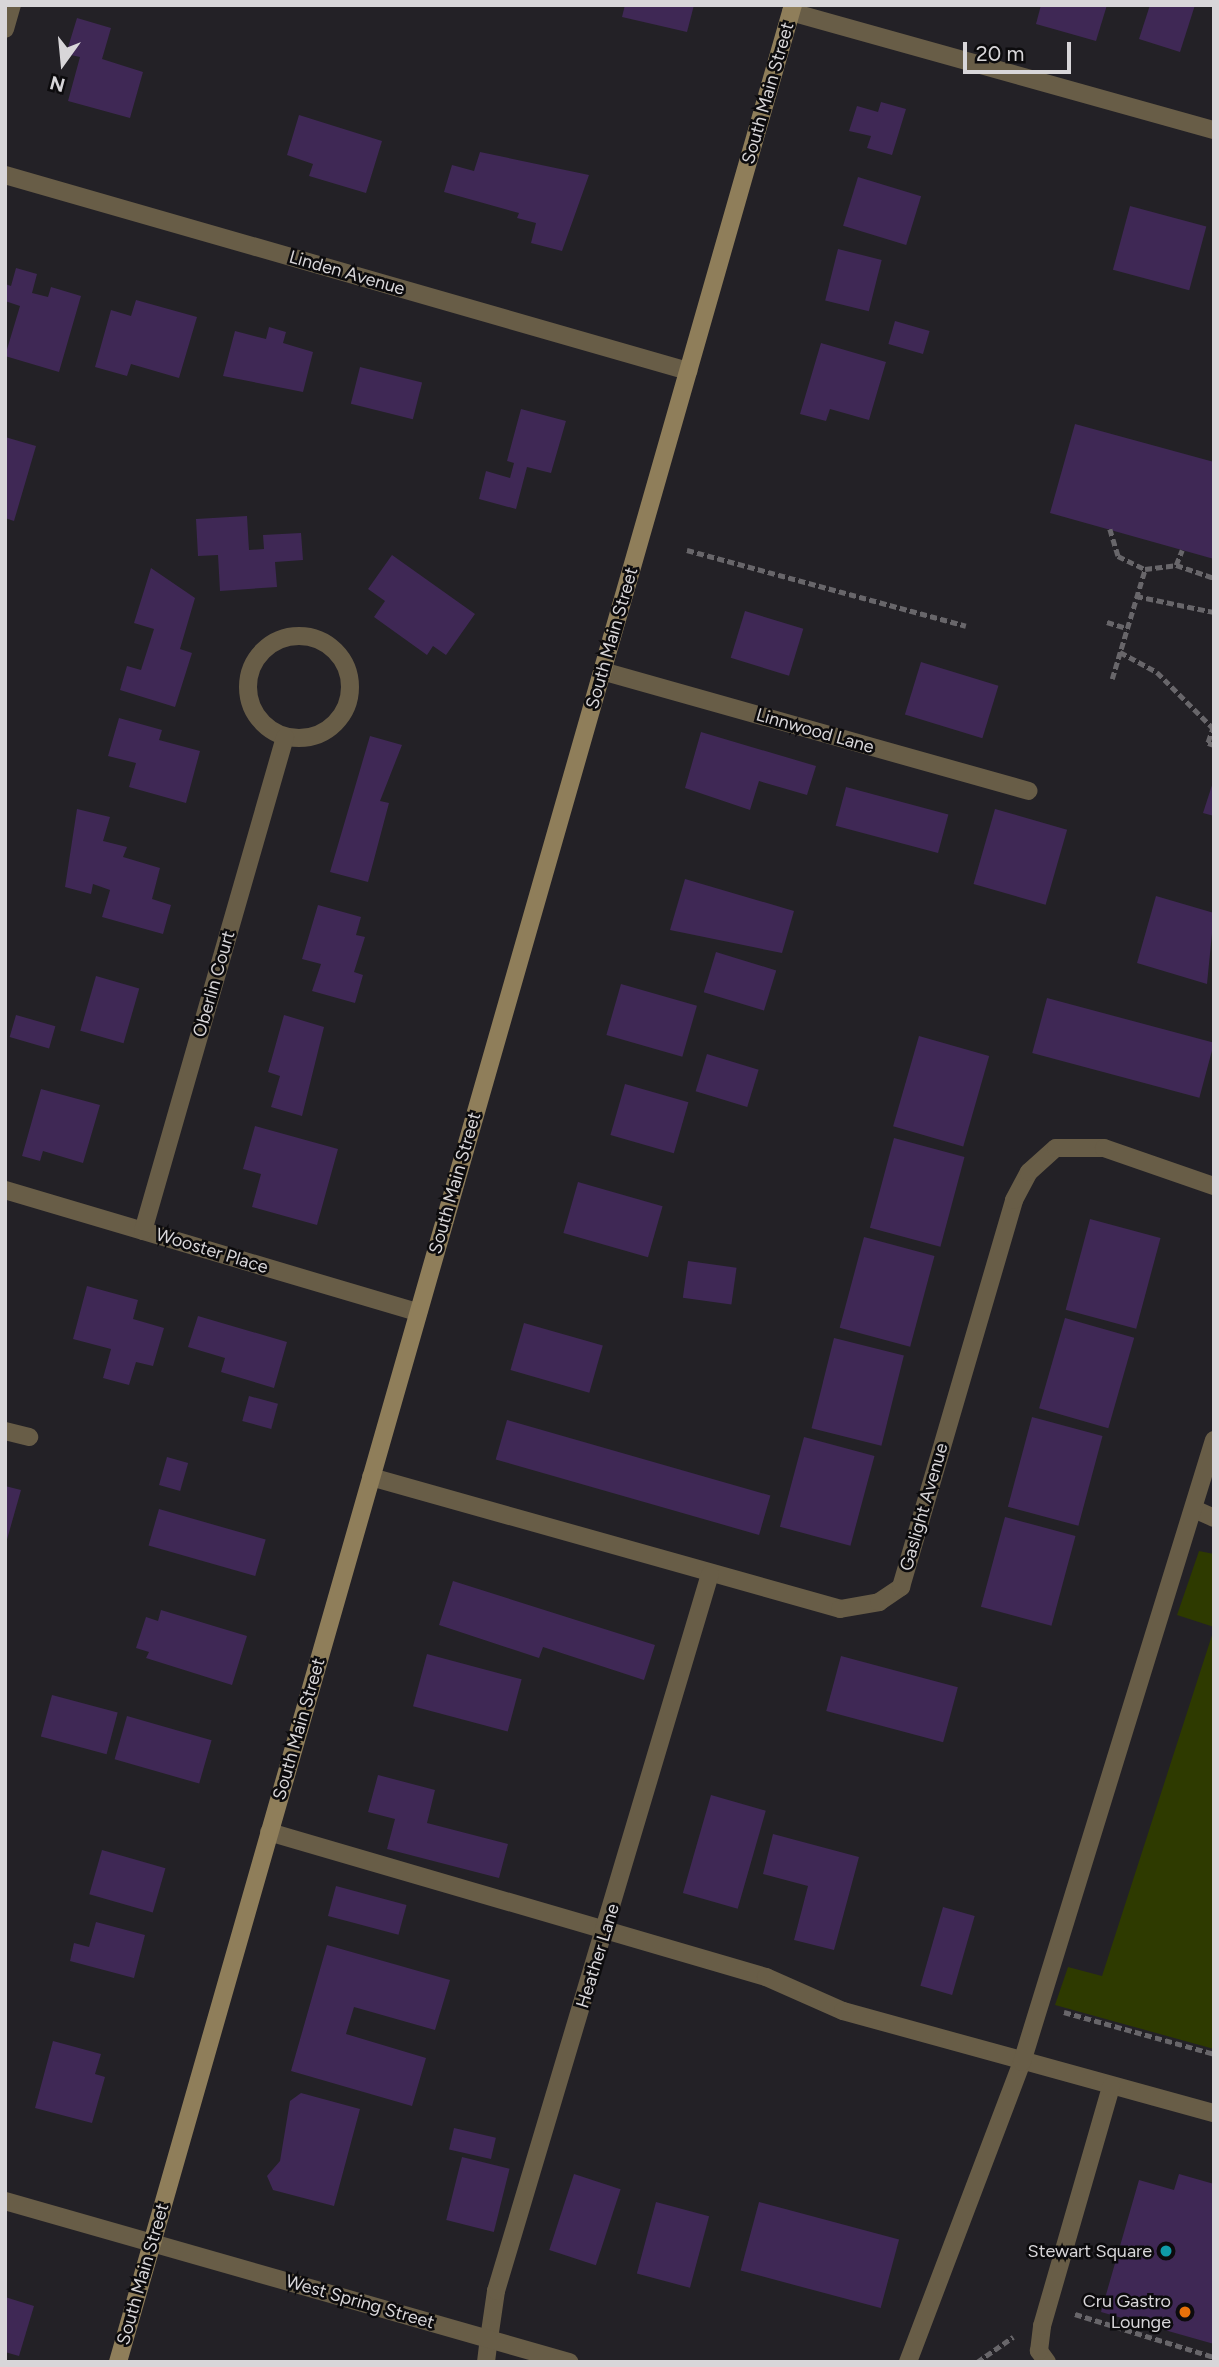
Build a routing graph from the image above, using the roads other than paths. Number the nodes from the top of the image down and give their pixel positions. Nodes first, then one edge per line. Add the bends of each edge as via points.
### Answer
1 (12, 5) edge
2 (792, 9) edge
3 (5, 29) edge
4 (1213, 130) edge
5 (5, 175) edge
6 (688, 371) junction
7 (602, 671) junction
8 (285, 737) junction
9 (1028, 791) dead end
10 (1214, 1186) edge
11 (5, 1190) edge
12 (143, 1231) junction
13 (418, 1312) junction
14 (5, 1431) edge
15 (29, 1437) dead end
16 (1214, 1440) edge
17 (371, 1477) junction
18 (1194, 1508) junction
19 (1214, 1518) edge
20 (710, 1574) junction
21 (269, 1832) junction
22 (606, 1931) junction
23 (1022, 2062) junction
24 (1111, 2087) junction
25 (1214, 2113) edge
26 (5, 2201) edge
27 (151, 2243) junction
28 (489, 2339) junction
29 (118, 2362) edge
30 (486, 2362) edge
31 (569, 2362) edge
32 (908, 2362) edge
33 (1047, 2362) edge

1 - 3 street
2 - 4 street
2 - 6 main road, South Main Street
5 - 6 street, Linden Avenue
6 - 7 main road, South Main Street
7 - 9 street, Linnwood Lane
7 - 13 main road, South Main Street
8 - 8 street via 318,735 331,726 348,699 348,675 337,653 308,637 274,642 261,653 247,684 257,717
8 - 12 street, Oberlin Court
10 - 20 street, Gaslight Avenue via 1104,1148 1056,1147 1029,1172 1014,1200 901,1587 879,1602 840,1609
11 - 12 street, Wooster Place
12 - 13 street, Wooster Place
13 - 17 main road, South Main Street
14 - 15 street
16 - 18 street
17 - 20 street, Gaslight Avenue
17 - 21 main road, South Main Street
18 - 19 street
18 - 23 street
20 - 22 street, Heather Lane
21 - 22 street
21 - 27 main road, South Main Street
22 - 23 street
22 - 28 street, Heather Lane via 496,2291
23 - 24 street
23 - 32 street
24 - 25 street
24 - 33 street via 1042,2326 1039,2351
26 - 27 street, West Spring Street
27 - 28 street, West Spring Street
27 - 29 main road, South Main Street
28 - 30 street, Heather Lane
28 - 31 street, West Spring Street

